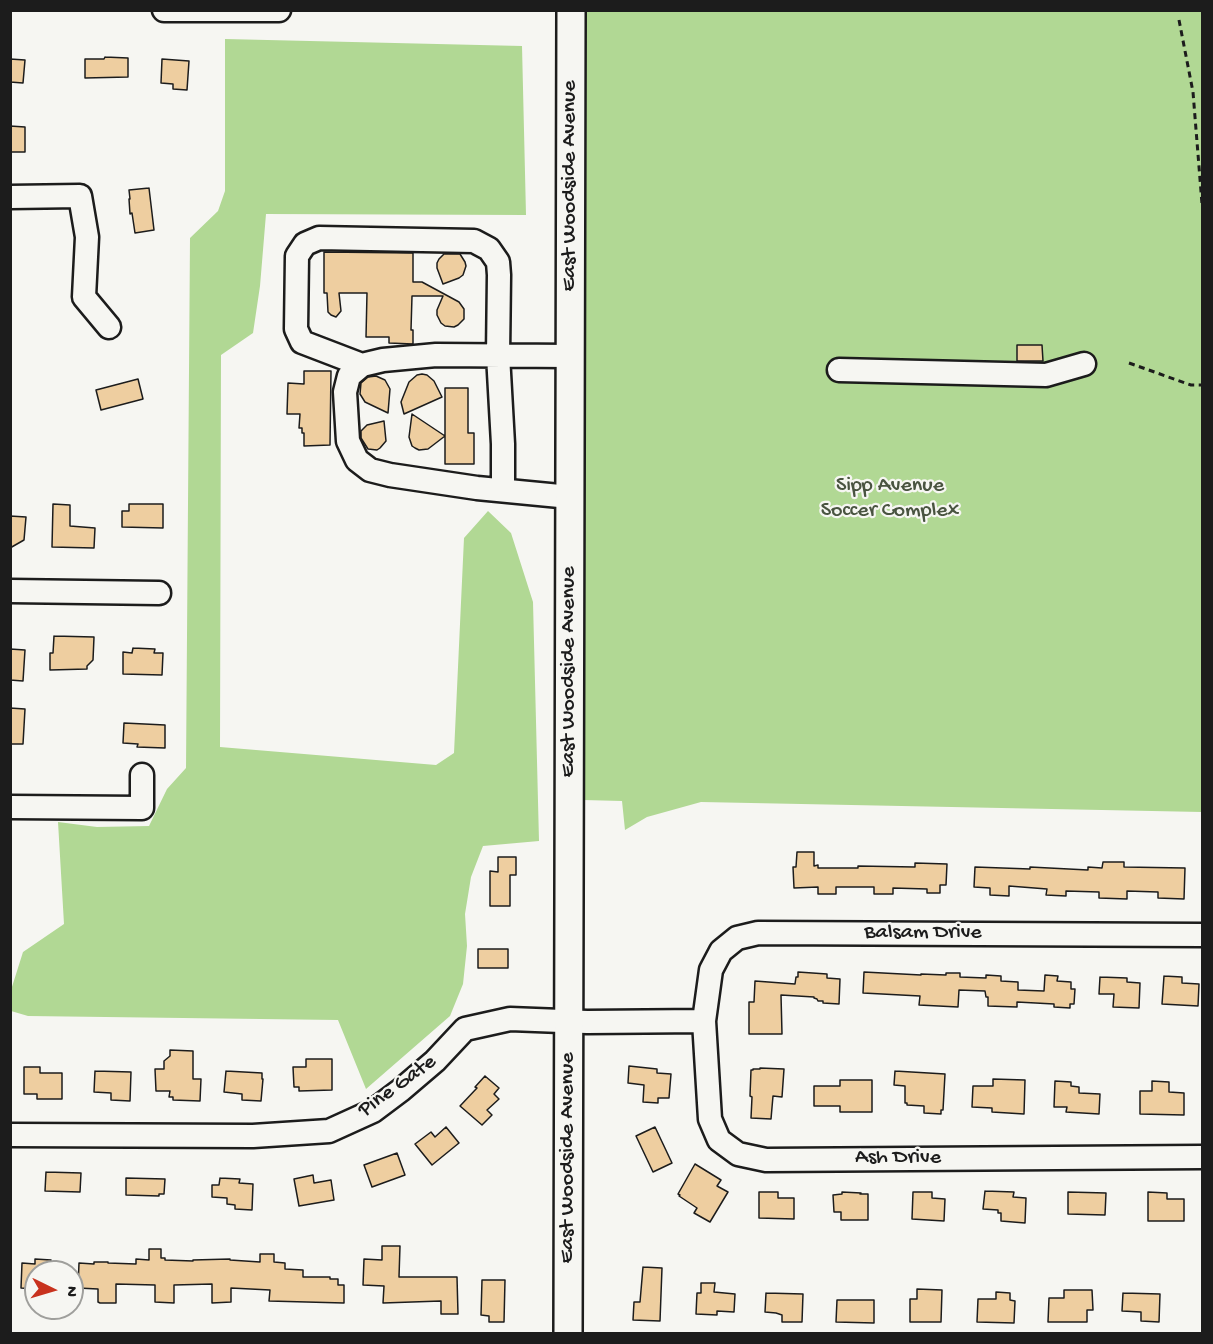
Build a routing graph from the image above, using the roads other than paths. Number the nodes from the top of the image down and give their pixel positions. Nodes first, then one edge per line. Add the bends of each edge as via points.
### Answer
1 (164, 10) edge
2 (279, 10) edge
3 (571, 10) edge
4 (10, 197) edge
5 (110, 327) dead end
6 (498, 355) junction
7 (570, 356) junction
8 (1084, 364) dead end
9 (362, 365) junction
10 (839, 370) dead end
11 (503, 490) junction
12 (570, 497) junction
13 (10, 591) edge
14 (159, 593) dead end
15 (142, 775) dead end
16 (10, 807) edge
17 (1203, 935) edge
18 (569, 1021) junction
19 (704, 1021) junction
20 (10, 1135) edge
21 (1203, 1157) edge
22 (568, 1334) edge

1 - 2 street
3 - 7 main road, East Woodside Avenue
4 - 5 street via 80,196 87,237 84,297
6 - 7 street
6 - 9 street via 436,355
6 - 9 street via 498,262 489,249 474,241 319,237 305,244 297,256 296,329 302,342
6 - 11 street
7 - 12 main road, East Woodside Avenue
8 - 10 street via 1046,375
9 - 11 street via 349,376 345,393 348,441 357,460 370,470 390,475
11 - 12 street
12 - 18 main road, East Woodside Avenue
13 - 14 street
15 - 16 street via 142,808
17 - 19 street, Balsam Drive via 758,933 737,938 722,951 711,970
18 - 19 street, Pine Gate
18 - 20 street, Pine Gate via 510,1019 465,1029 435,1061 374,1111 329,1131 253,1136
18 - 22 main road, East Woodside Avenue
19 - 21 street, Ash Drive via 710,1119 719,1140 738,1154 766,1160

